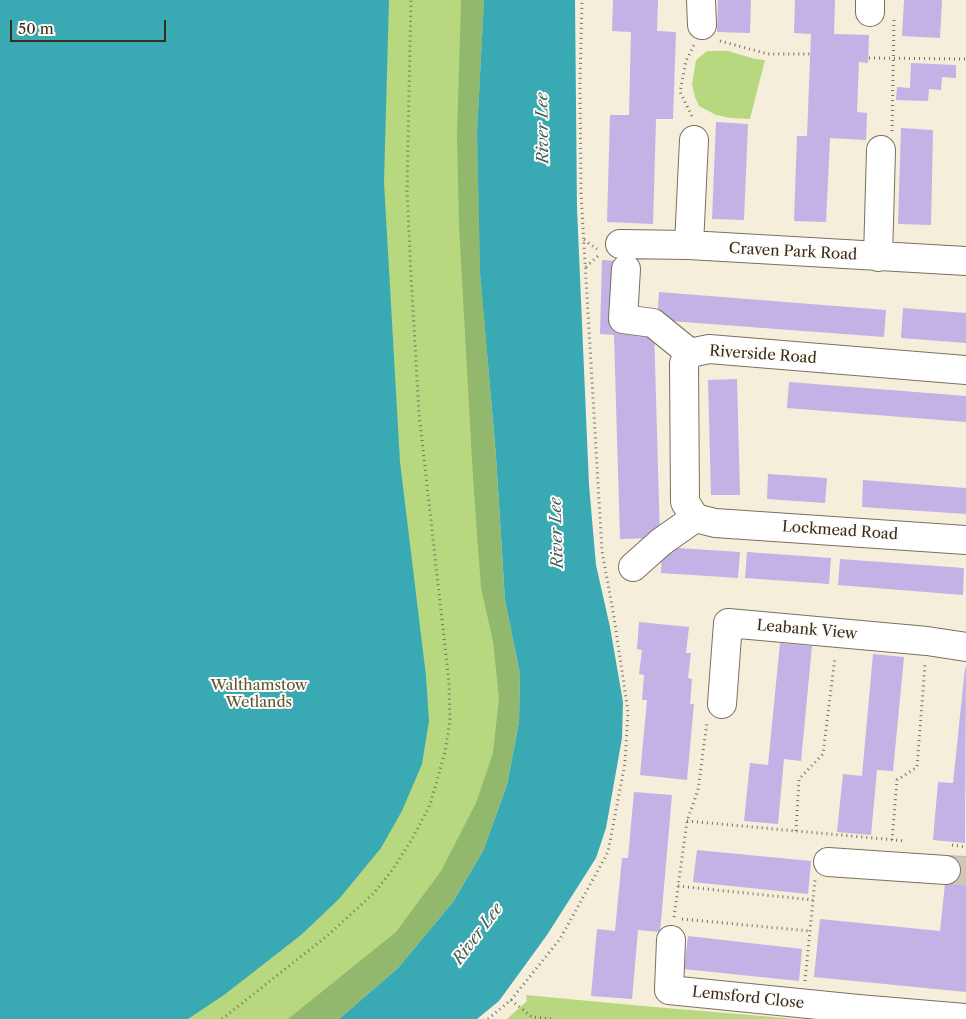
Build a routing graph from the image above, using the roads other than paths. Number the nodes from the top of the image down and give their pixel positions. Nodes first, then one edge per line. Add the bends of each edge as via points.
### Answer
1 (694, 140) road end
2 (881, 150) road end
3 (689, 246) junction
4 (878, 257) junction
5 (966, 261) edge
6 (690, 352) junction
7 (966, 370) edge
8 (705, 520) junction
9 (966, 540) edge
10 (633, 567) dead end
11 (966, 647) edge
12 (722, 704) road end
13 (947, 858) tunnel mouth
14 (821, 859) road end
15 (673, 929) road end
16 (966, 1018) edge

1 - 3 street
2 - 4 street
3 - 4 street, Craven Park Road
3 - 6 street, Craven Park Road via 623,257 623,319 653,323
4 - 5 street, Craven Park Road
6 - 7 street, Riverside Road via 708,349
6 - 8 street, Riverside Road via 684,363 685,502
8 - 9 street, Lockmead Road
8 - 10 street via 662,542
11 - 12 street, Leabank View via 728,623
13 - 14 street
15 - 16 street, Lemsford Close via 669,990

